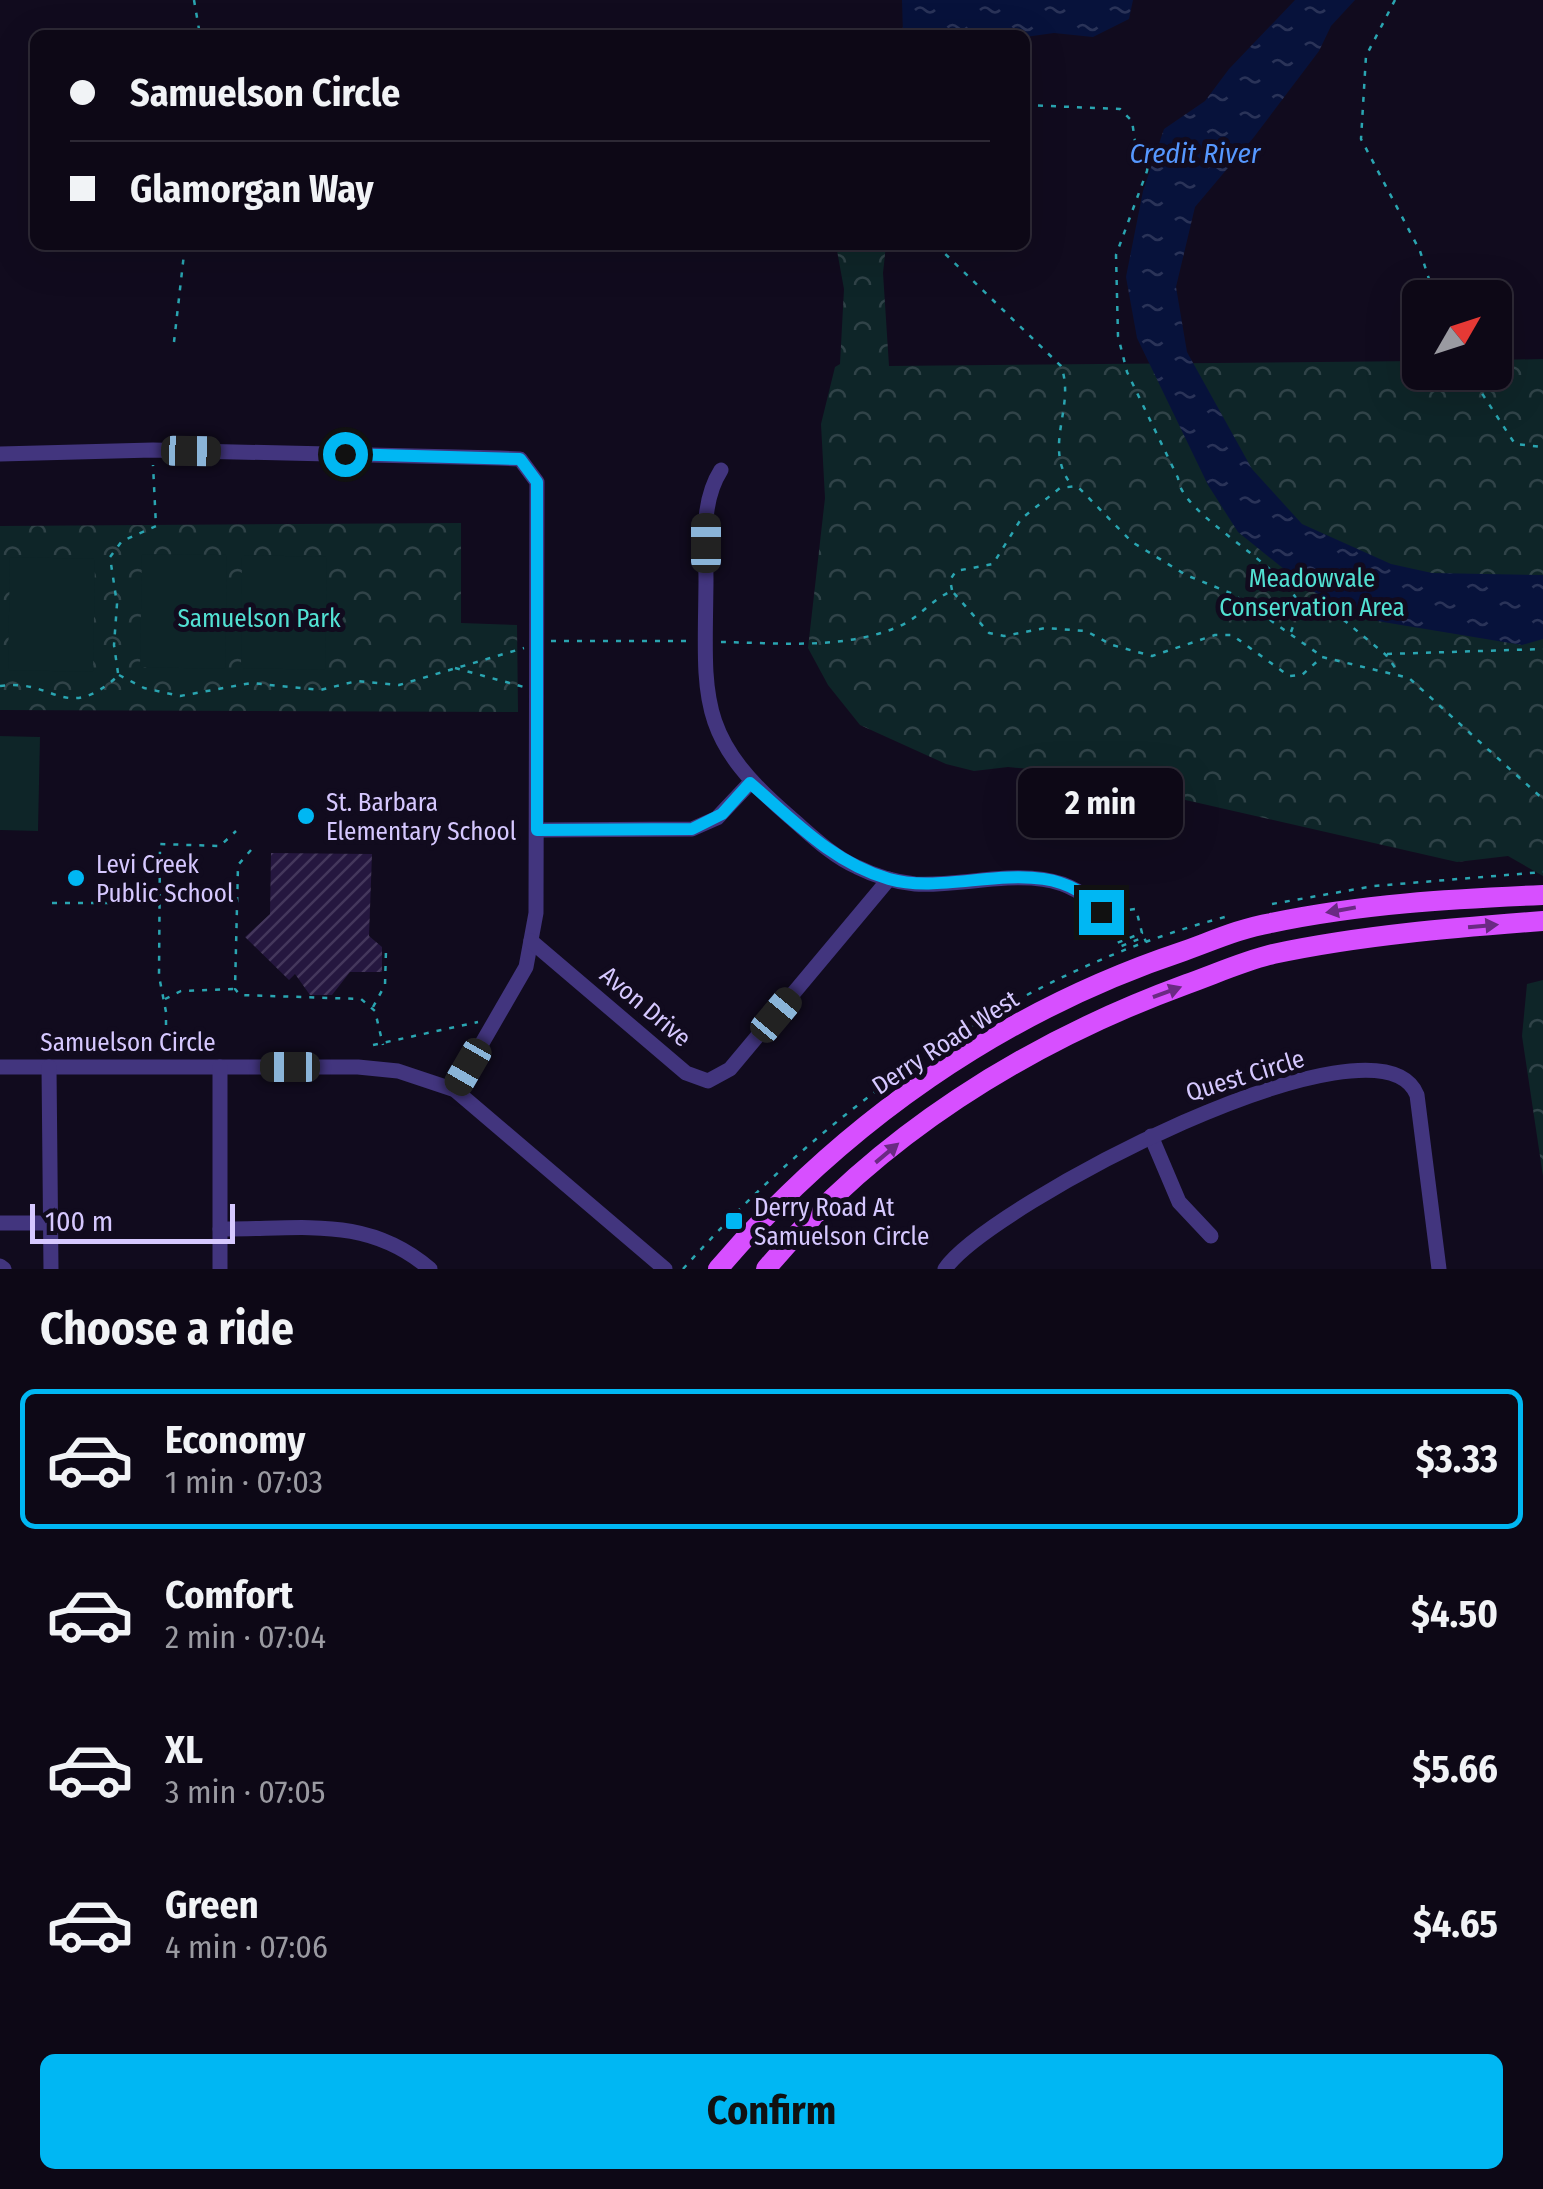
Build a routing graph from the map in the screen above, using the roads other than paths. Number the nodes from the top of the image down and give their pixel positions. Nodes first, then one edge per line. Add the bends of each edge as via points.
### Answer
1 (0, 454) edge
2 (722, 470) dead end
3 (750, 783) junction
4 (537, 830) junction
5 (890, 879) junction
6 (1543, 895) edge
7 (1101, 912) road end
8 (1543, 921) edge
9 (531, 940) junction
10 (0, 1067) edge
11 (50, 1067) junction
12 (220, 1067) junction
13 (455, 1090) junction
14 (1150, 1136) junction
15 (0, 1223) edge
16 (52, 1223) junction
17 (220, 1228) junction
18 (1211, 1236) dead end
19 (52, 1269) edge
20 (220, 1269) edge
21 (430, 1269) edge
22 (665, 1269) edge
23 (718, 1269) edge
24 (766, 1269) edge
25 (945, 1269) edge
26 (1439, 1269) edge

1 - 4 street via 152,450 520,459 537,482
2 - 3 street via 706,510 706,674 718,732
3 - 4 street via 722,814 692,829
3 - 5 street via 833,854
4 - 9 street
5 - 7 street via 1038,880 1083,891
5 - 9 street, Avon Drive via 730,1069 708,1081 686,1073
6 -> 23 main road, Derry Road West via 1384,903 1266,923 1052,1004 908,1092 804,1176
24 -> 8 main road via 828,1203 925,1120 1064,1034 1268,955 1382,934
9 - 13 street via 526,966
10 - 11 street, Samuelson Circle
11 - 12 street, Samuelson Circle
11 - 16 street
12 - 13 street, Samuelson Circle via 375,1068
12 - 17 street
13 - 22 street
14 - 18 street via 1179,1202
14 - 25 street, Quest Circle via 1023,1206
14 - 26 street, Quest Circle via 1281,1087 1342,1073 1399,1073 1417,1095
15 - 16 street
16 - 19 street
17 - 20 street
17 - 21 street via 368,1232

